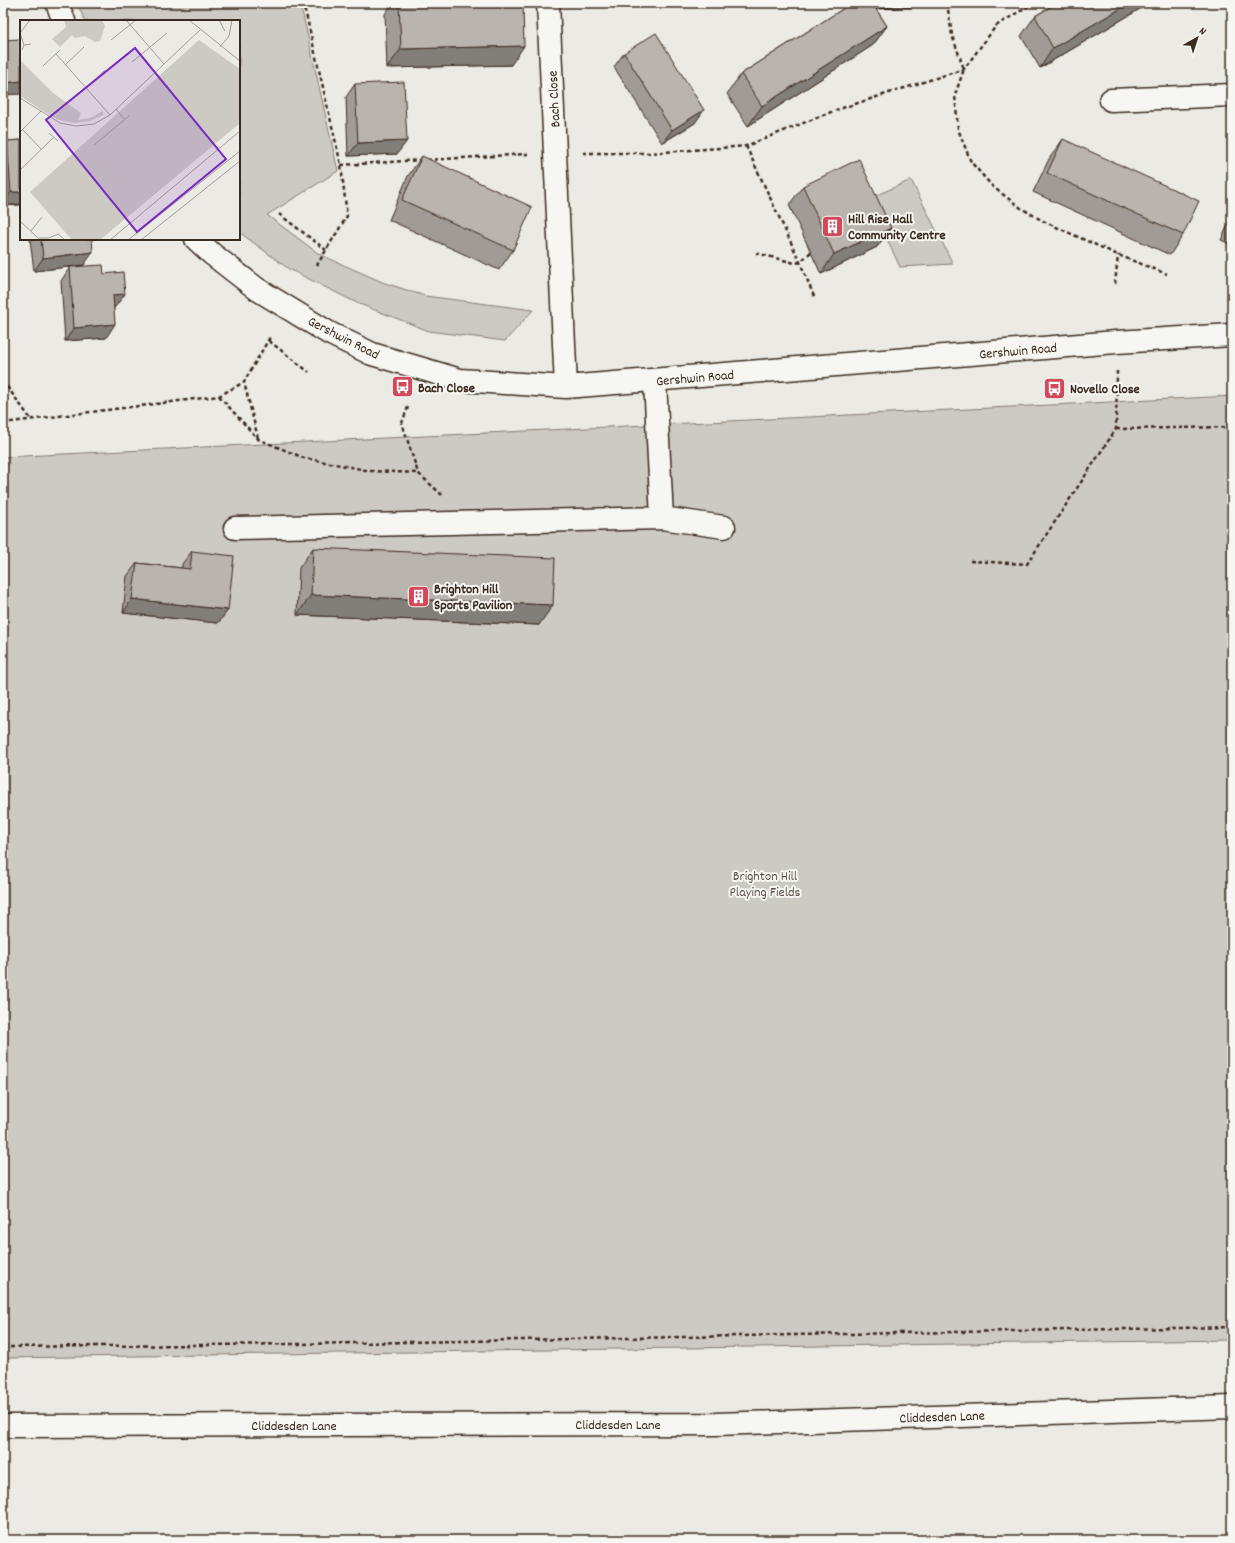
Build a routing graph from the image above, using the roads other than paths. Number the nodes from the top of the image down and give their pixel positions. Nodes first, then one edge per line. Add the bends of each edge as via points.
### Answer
1 (57, 3) edge
2 (548, 3) edge
3 (553, 3) edge
4 (64, 20) edge
5 (1232, 95) edge
6 (1111, 100) dead end
7 (197, 240) edge
8 (1232, 335) edge
9 (655, 381) junction
10 (566, 388) junction
11 (662, 518) junction
12 (724, 527) dead end
13 (235, 528) dead end
14 (1232, 1407) edge
15 (3, 1426) edge

1 - 4 street
2 - 3 street
2 - 10 street, Bach Close
5 - 6 street
7 - 10 street, Gershwin Road via 257,289 329,333 372,354 460,380
8 - 9 street, Gershwin Road via 1006,351
9 - 10 street, Gershwin Road
9 - 11 street
11 - 12 street
11 - 13 street
14 - 15 street, Cliddesden Lane via 716,1424

